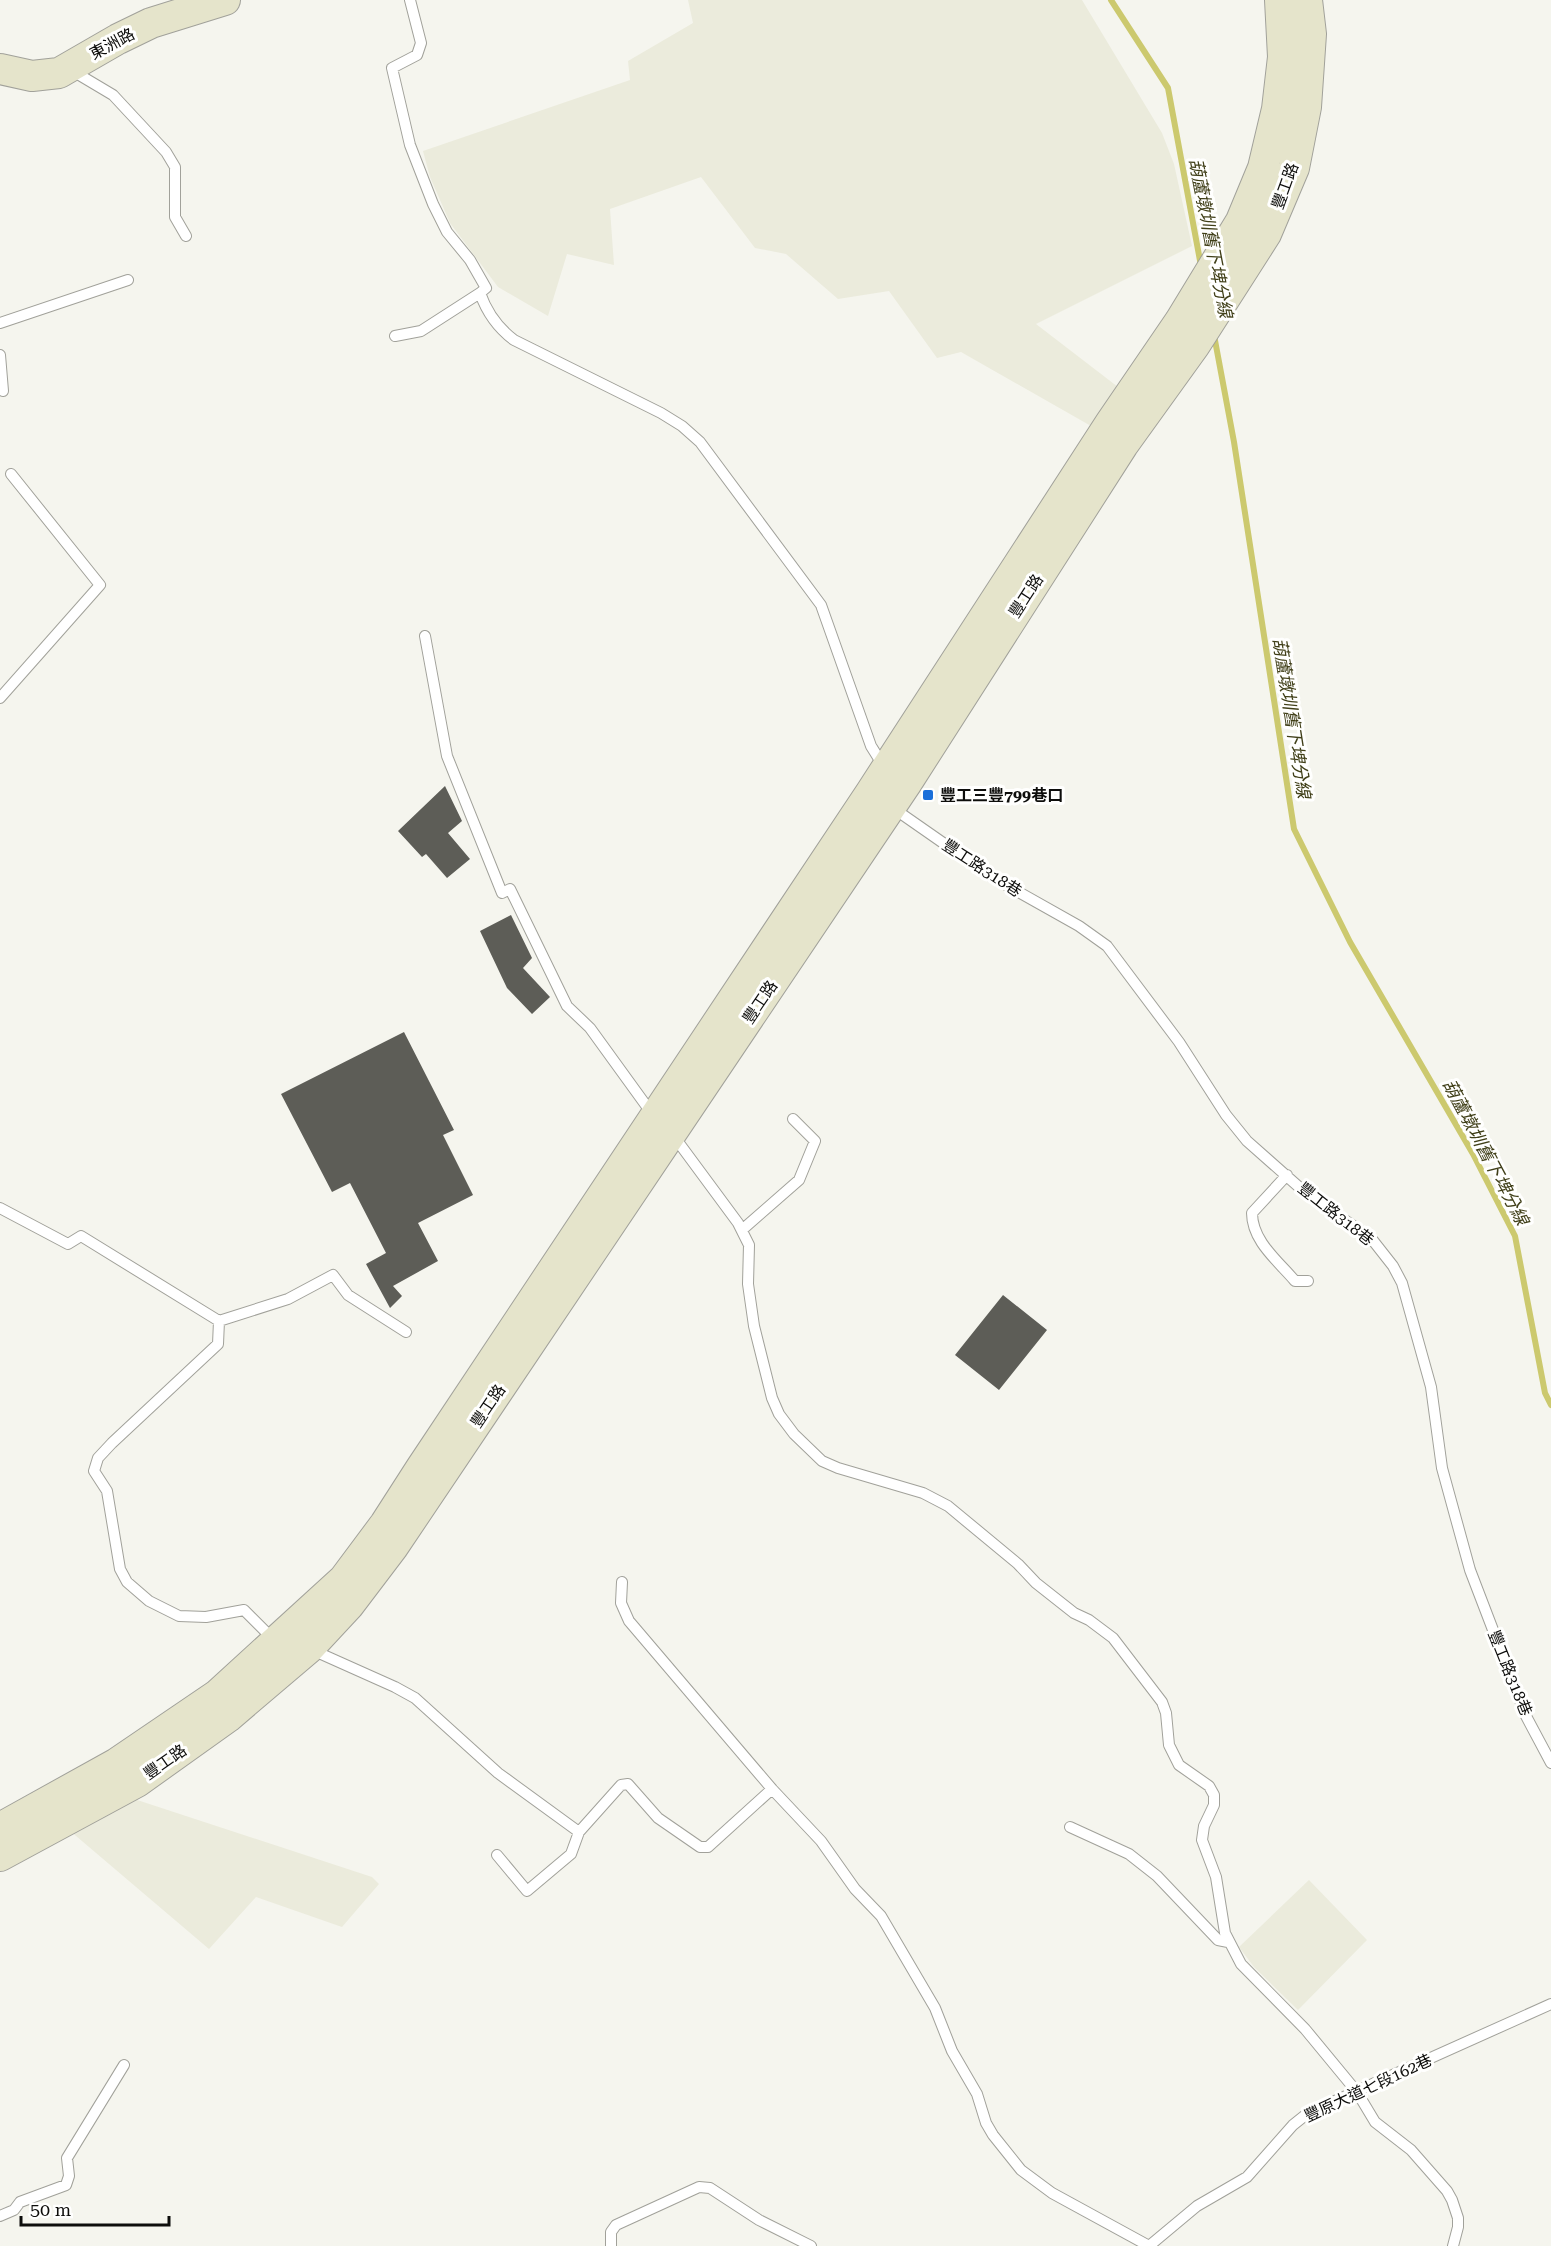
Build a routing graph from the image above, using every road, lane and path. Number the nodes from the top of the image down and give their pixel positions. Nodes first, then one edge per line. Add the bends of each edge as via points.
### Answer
1 (225, 0) edge
2 (410, 0) edge
3 (1281, 0) edge
4 (1307, 0) edge
5 (68, 68) junction
6 (0, 69) edge
7 (186, 236) dead end
8 (128, 280) dead end
9 (480, 293) junction
10 (0, 323) edge
11 (1188, 333) junction
12 (395, 336) dead end
13 (0, 355) edge
14 (3, 392) dead end
15 (11, 474) dead end
16 (425, 636) dead end
17 (0, 698) edge
18 (885, 791) junction
19 (793, 1119) dead end
20 (663, 1125) junction
21 (1287, 1175) junction
22 (0, 1208) edge
23 (743, 1230) junction
24 (1308, 1281) dead end
25 (219, 1320) junction
26 (406, 1332) dead end
27 (622, 1582) dead end
28 (293, 1646) junction
29 (1551, 1763) edge
30 (772, 1790) junction
31 (1070, 1827) dead end
32 (0, 1828) edge
33 (579, 1832) junction
34 (497, 1855) dead end
35 (0, 1856) edge
36 (1228, 1942) junction
37 (1551, 2004) edge
38 (124, 2065) dead end
39 (1357, 2092) junction
40 (0, 2217) edge
41 (611, 2246) edge
42 (811, 2246) edge
43 (1149, 2246) edge
44 (1453, 2246) edge

1 - 5 street, 東洲路 via 151,23
2 - 9 lane via 421,43 417,55 392,68 410,145 439,218 486,288
3 - 11 street, 豐工路 via 1284,57 1263,168
4 - 11 street, 豐工路 via 1311,34 1306,107 1294,168 1266,234 1238,276
5 - 6 street, 東洲路 via 32,76
5 - 7 lane via 113,95 166,152 175,167 175,217
8 - 10 lane
9 - 12 lane via 421,331
9 - 18 lane via 495,322 514,340 661,412 700,442 820,605
11 - 18 street, 豐工路 via 1123,445
13 - 14 lane
15 - 17 lane via 100,585
16 - 20 lane via 447,756 502,893 510,889 567,1006 590,1029
18 - 20 street, 豐工路
18 - 21 lane, 豐工路318巷 via 992,877 1107,946 1179,1042 1226,1115 1247,1141
19 - 23 lane via 815,1141 799,1180
20 - 23 lane
20 - 28 street, 豐工路 via 393,1546 349,1605
21 - 24 lane via 1252,1213 1252,1223 1261,1242 1295,1281
21 - 29 lane, 豐工路318巷 via 1308,1195 1371,1238 1402,1283 1431,1387 1442,1468 1470,1570 1526,1716
22 - 25 lane via 68,1244 81,1236
23 - 36 lane via 748,1245 754,1326 769,1388 779,1414 794,1434 822,1461 923,1493 948,1506 1044,1589 1113,1638 1162,1702 1169,1745 1179,1765 1209,1786 1214,1795 1202,1840 1216,1877
25 - 26 lane via 288,1299 333,1275 348,1295
25 - 28 lane via 218,1344 112,1443 98,1458 94,1471 107,1491 120,1569 127,1582 149,1601 179,1616 206,1617 244,1610
27 - 30 lane via 621,1603 629,1621
28 - 32 street, 豐工路 via 117,1763
28 - 33 lane via 415,1698 498,1773
28 - 35 street, 豐工路 via 228,1717 137,1782
30 - 33 lane via 708,1847 700,1847 658,1818 628,1784 621,1785
30 - 43 lane via 821,1841 855,1889 881,1916 935,2008 952,2051 977,2094 986,2123 1021,2170 1052,2193
31 - 36 lane via 1129,1854 1157,1876 1218,1940
33 - 34 lane via 571,1854 527,1891
36 - 39 lane via 1241,1964 1305,2029
37 - 39 lane, 豐原大道七段162巷
38 - 40 lane via 67,2158 66,2185 20,2202
39 - 43 lane, 豐原大道七段162巷 via 1300,2119 1247,2177 1197,2206
39 - 44 lane via 1375,2122 1411,2150 1452,2200 1458,2227
41 - 42 lane via 611,2232 616,2225 699,2187 710,2188 759,2220

